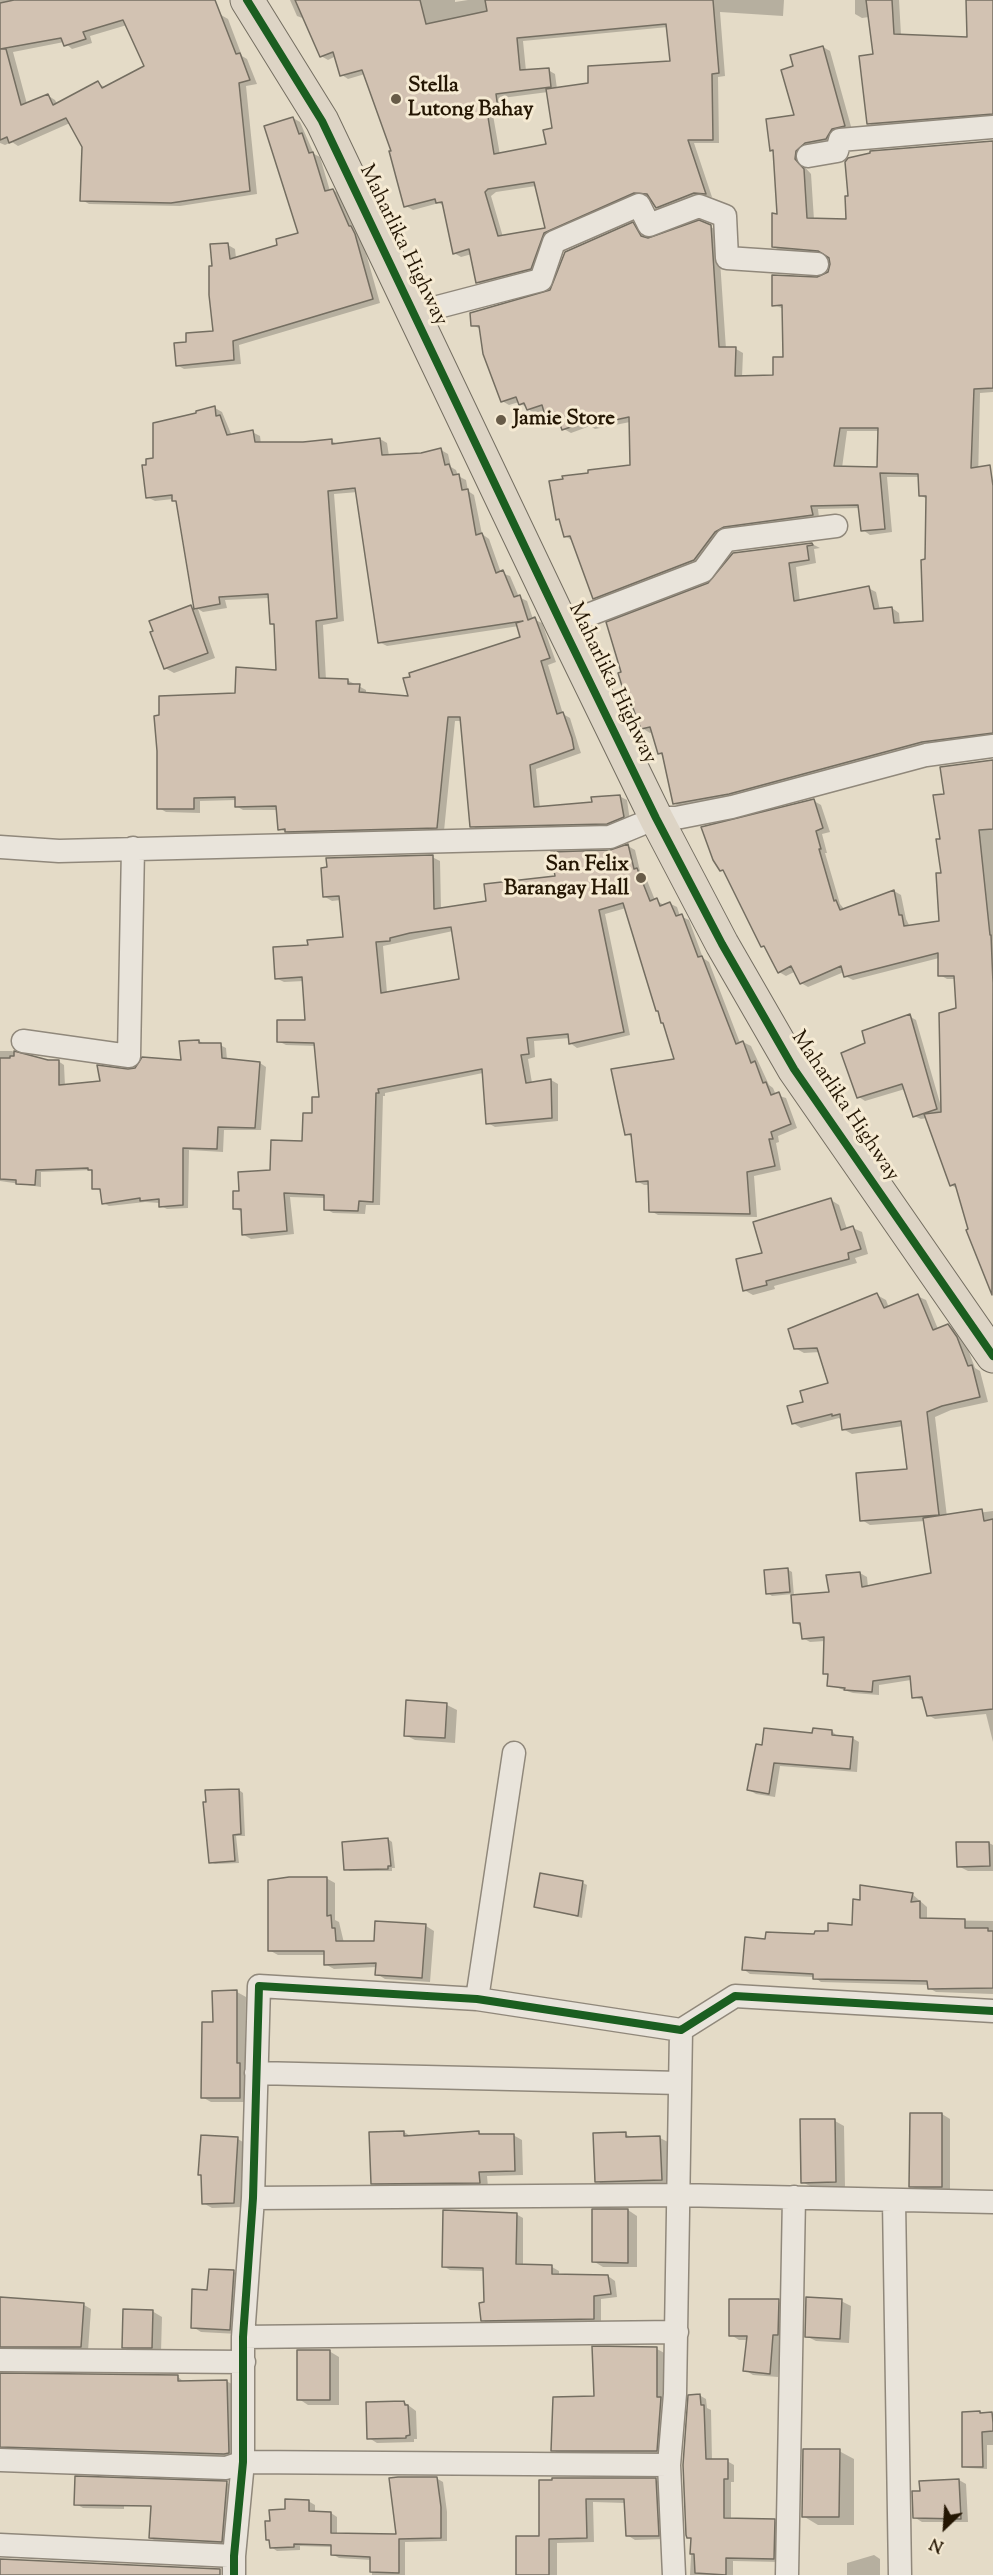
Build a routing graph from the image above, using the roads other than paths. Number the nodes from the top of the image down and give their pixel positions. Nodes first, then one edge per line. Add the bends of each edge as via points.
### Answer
1 (247, 0) edge
2 (993, 127) edge
3 (808, 156) dead end
4 (816, 264) dead end
5 (415, 313) junction
6 (836, 526) dead end
7 (562, 625) junction
8 (993, 746) edge
9 (656, 818) junction
10 (0, 847) edge
11 (133, 848) junction
12 (23, 1041) dead end
13 (993, 1356) edge
14 (514, 1753) dead end
15 (477, 1999) junction
16 (993, 2012) edge
17 (681, 2030) junction
18 (256, 2073) junction
19 (680, 2083) junction
20 (677, 2195) junction
21 (794, 2197) junction
22 (253, 2198) junction
23 (894, 2201) junction
24 (993, 2202) edge
25 (677, 2332) junction
26 (243, 2337) junction
27 (0, 2360) edge
28 (244, 2362) junction
29 (0, 2460) edge
30 (243, 2462) junction
31 (669, 2465) junction
32 (0, 2545) edge
33 (234, 2565) edge
34 (674, 2575) edge
35 (787, 2575) edge
36 (900, 2575) edge

1 - 5 highway, Maharlika Highway via 322,121
2 - 3 street via 840,140 837,151
4 - 5 street via 728,258 725,216 699,206 649,225 639,205 554,242 542,280
5 - 7 highway, Maharlika Highway
6 - 7 street via 726,540 703,571
7 - 9 highway, Maharlika Highway
8 - 9 street via 926,755 732,807
9 - 11 street via 610,837
9 - 13 highway, Maharlika Highway via 794,1069
10 - 11 street via 59,851
11 - 12 street via 129,1056
14 - 15 street
15 - 17 street
15 - 18 street via 259,1986
16 - 17 street via 735,1996
17 - 19 street
18 - 19 street
18 - 22 street
19 - 20 street
20 - 21 street
20 - 22 street
20 - 25 street
21 - 23 street
21 - 35 street
22 - 26 street
23 - 24 street
23 - 36 street
25 - 26 street
25 - 31 street
26 - 28 street
27 - 28 street
28 - 30 street
29 - 30 street via 226,2468
30 - 31 street
30 - 33 street
31 - 34 street
32 - 33 street

